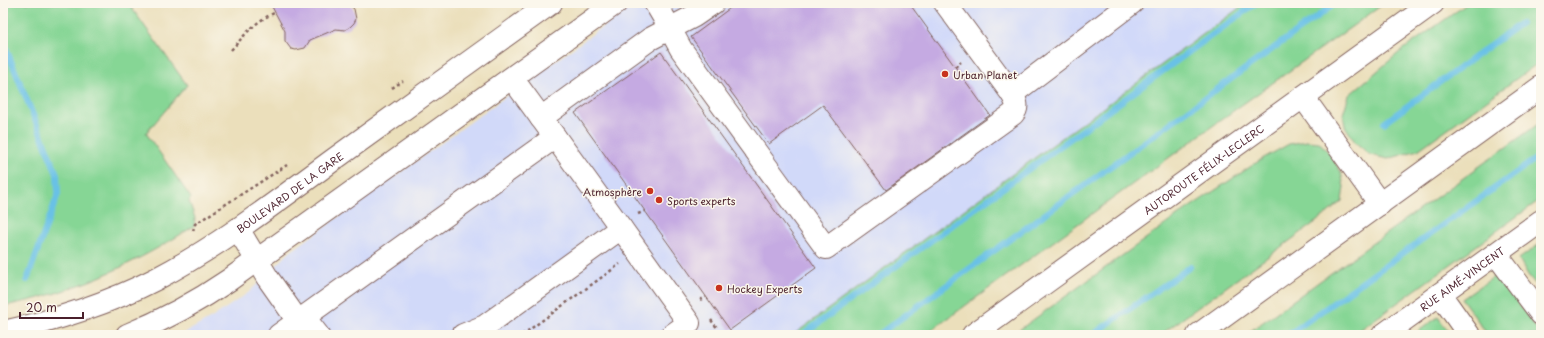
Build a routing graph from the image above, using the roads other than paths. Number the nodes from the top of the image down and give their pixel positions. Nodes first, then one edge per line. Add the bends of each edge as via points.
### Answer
1 (551, 3) edge
2 (616, 3) edge
3 (654, 3) edge
4 (713, 3) edge
5 (946, 3) edge
6 (1132, 3) edge
7 (1433, 3) edge
8 (669, 29) junction
9 (512, 78) junction
10 (1541, 87) edge
11 (1012, 94) junction
12 (1303, 97) junction
13 (541, 118) junction
14 (554, 137) junction
15 (1380, 204) junction
16 (1541, 221) edge
17 (628, 222) junction
18 (238, 229) junction
19 (1496, 254) junction
20 (257, 260) junction
21 (1440, 294) junction
22 (1540, 311) edge
23 (298, 321) junction
24 (488, 330) edge
25 (3, 332) edge
26 (127, 335) edge
27 (279, 335) edge
28 (318, 335) edge
29 (463, 335) edge
30 (672, 335) edge
31 (973, 335) edge
32 (1198, 335) edge
33 (1383, 335) edge
34 (1469, 335) edge

1 - 18 main road, BOULEVARD DE LA GARE
2 - 9 main road
3 - 8 main road via 666,18
4 - 8 main road
5 - 11 main road
6 - 11 main road
7 - 12 main road, AUTOROUTE FÉLIX-LECLERC
8 - 11 main road via 826,248 1013,114 1017,104
8 - 13 main road via 646,42
9 - 13 main road
9 - 20 main road
10 - 15 main road
12 - 15 main road
12 - 31 main road, AUTOROUTE FÉLIX-LECLERC
13 - 14 main road
14 - 17 main road
14 - 23 main road
15 - 32 main road
16 - 19 main road, RUE AIMÉ-VINCENT
17 - 24 main road
17 - 30 main road via 689,323
18 - 20 main road
18 - 25 main road, BOULEVARD DE LA GARE via 204,252 134,290 66,315
19 - 21 main road, RUE AIMÉ-VINCENT
19 - 22 main road
20 - 23 main road
20 - 26 main road via 186,308
21 - 33 main road, RUE AIMÉ-VINCENT
21 - 34 main road
23 - 27 main road
23 - 28 main road via 311,326
24 - 29 main road

